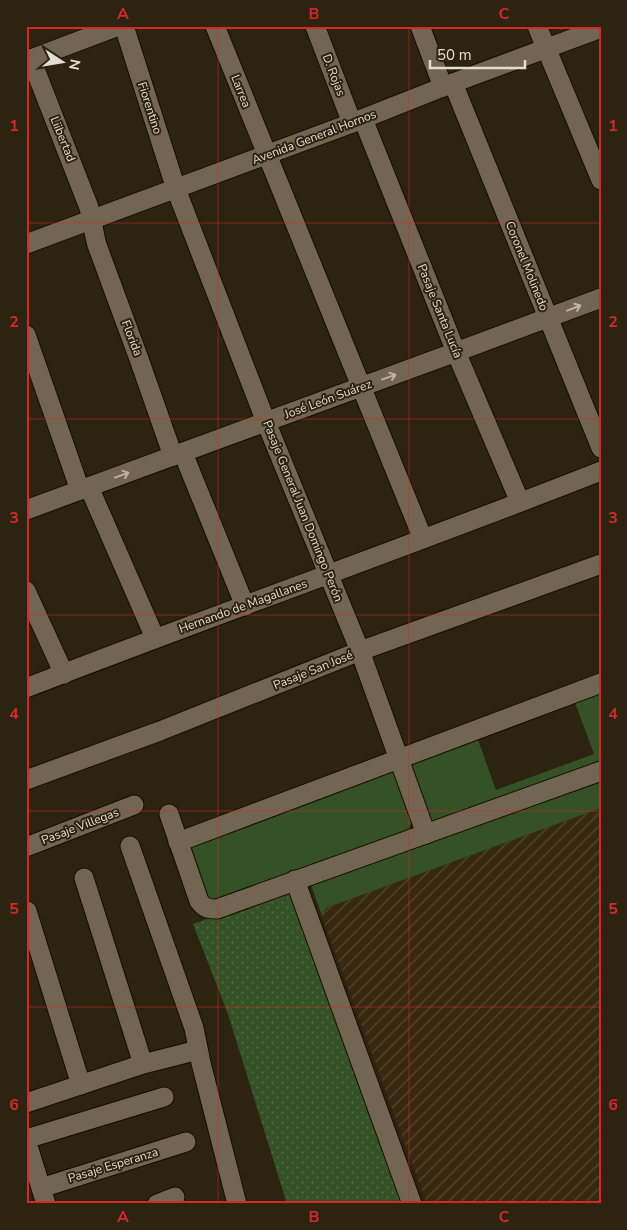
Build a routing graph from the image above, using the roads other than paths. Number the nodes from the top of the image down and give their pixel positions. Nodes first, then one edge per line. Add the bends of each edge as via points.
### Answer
1 (118, 26) edge
2 (124, 26) edge
3 (215, 26) edge
4 (315, 26) edge
5 (420, 26) edge
6 (537, 26) edge
7 (601, 28) edge
8 (546, 49) junction
9 (29, 60) edge
10 (448, 85) junction
11 (357, 121) junction
12 (267, 155) junction
13 (601, 180) edge
14 (176, 189) junction
15 (93, 220) junction
16 (26, 244) edge
17 (601, 298) edge
18 (548, 318) junction
19 (26, 334) edge
20 (456, 352) junction
21 (362, 387) junction
22 (266, 422) junction
23 (601, 448) edge
24 (178, 454) junction
25 (600, 474) edge
26 (85, 489) junction
27 (520, 502) junction
28 (26, 510) edge
29 (423, 538) junction
30 (601, 564) edge
31 (329, 574) junction
32 (26, 591) edge
33 (245, 606) junction
34 (155, 638) junction
35 (360, 652) junction
36 (64, 674) junction
37 (601, 683) edge
38 (26, 688) edge
39 (399, 758) junction
40 (601, 771) edge
41 (26, 780) edge
42 (134, 805) dead end
43 (169, 814) dead end
44 (426, 834) junction
45 (178, 842) junction
46 (130, 846) dead end
47 (26, 847) edge
48 (84, 878) dead end
49 (296, 880) junction
50 (27, 912) edge
51 (198, 1050) junction
52 (143, 1064) junction
53 (81, 1085) junction
54 (164, 1097) dead end
55 (26, 1103) edge
56 (26, 1140) edge
57 (186, 1142) dead end
58 (44, 1196) edge
59 (175, 1197) dead end
60 (157, 1204) edge
61 (237, 1204) edge
62 (412, 1204) edge

1 - 9 street
2 - 14 street, Fiorentino
3 - 12 street, Larrea
4 - 11 street, D. Rojas
5 - 10 street, Coronel Molinedo
6 - 8 street
7 - 8 street, Avenida General Hornos
8 - 10 street, Avenida General Hornos
8 - 13 street
9 - 15 street, Liibertad
10 - 11 street, Avenida General Hornos
10 - 18 street, Coronel Molinedo
11 - 12 street, Avenida General Hornos
11 - 20 street, Pasaje Santa Lucía
12 - 14 street, Avenida General Hornos
12 - 21 street, Larrea
14 - 15 street, Avenida General Hornos
14 - 22 street, Pasaje General Juan Domingo Perón
15 - 16 street, Avenida General Hornos
15 - 24 street, Florida via 96,246
18 -> 17 street, José León Suárez
18 - 20 street, José León Suárez
18 - 23 street, Coronel Molinedo
19 - 26 street
21 -> 20 street, José León Suárez
20 - 27 street, Pasaje Santa Lucía
21 - 22 street, José León Suárez
21 - 29 street, Larrea
22 - 24 street, José León Suárez
22 - 31 street, Pasaje General Juan Domingo Perón
26 -> 24 street, José León Suárez
24 - 33 street, Florida
25 - 27 street, Hernando de Magallanes
26 - 28 street, José León Suárez
26 - 34 street
27 - 29 street, Hernando de Magallanes
29 - 31 street, Hernando de Magallanes
30 - 35 street, Pasaje San José
31 - 33 street, Hernando de Magallanes
31 - 35 street, Pasaje General Juan Domingo Perón
32 - 36 street
33 - 34 street, Hernando de Magallanes
34 - 36 street, Hernando de Magallanes
35 - 39 street, Pasaje General Juan Domingo Perón
35 - 41 street, Pasaje San José
36 - 38 street, Hernando de Magallanes
37 - 39 street
39 - 44 street, Pasaje General Juan Domingo Perón
39 - 45 street
40 - 44 street
42 - 47 street, Pasaje Villegas
43 - 45 street
44 - 49 street
45 - 49 street via 199,901 210,909
46 - 51 street via 194,1028
48 - 52 street
49 - 62 street
50 - 53 street
51 - 52 street
51 - 61 street
52 - 53 street
53 - 55 street
54 - 56 street
56 - 58 street
57 - 58 street, Pasaje Esperanza
59 - 60 street

